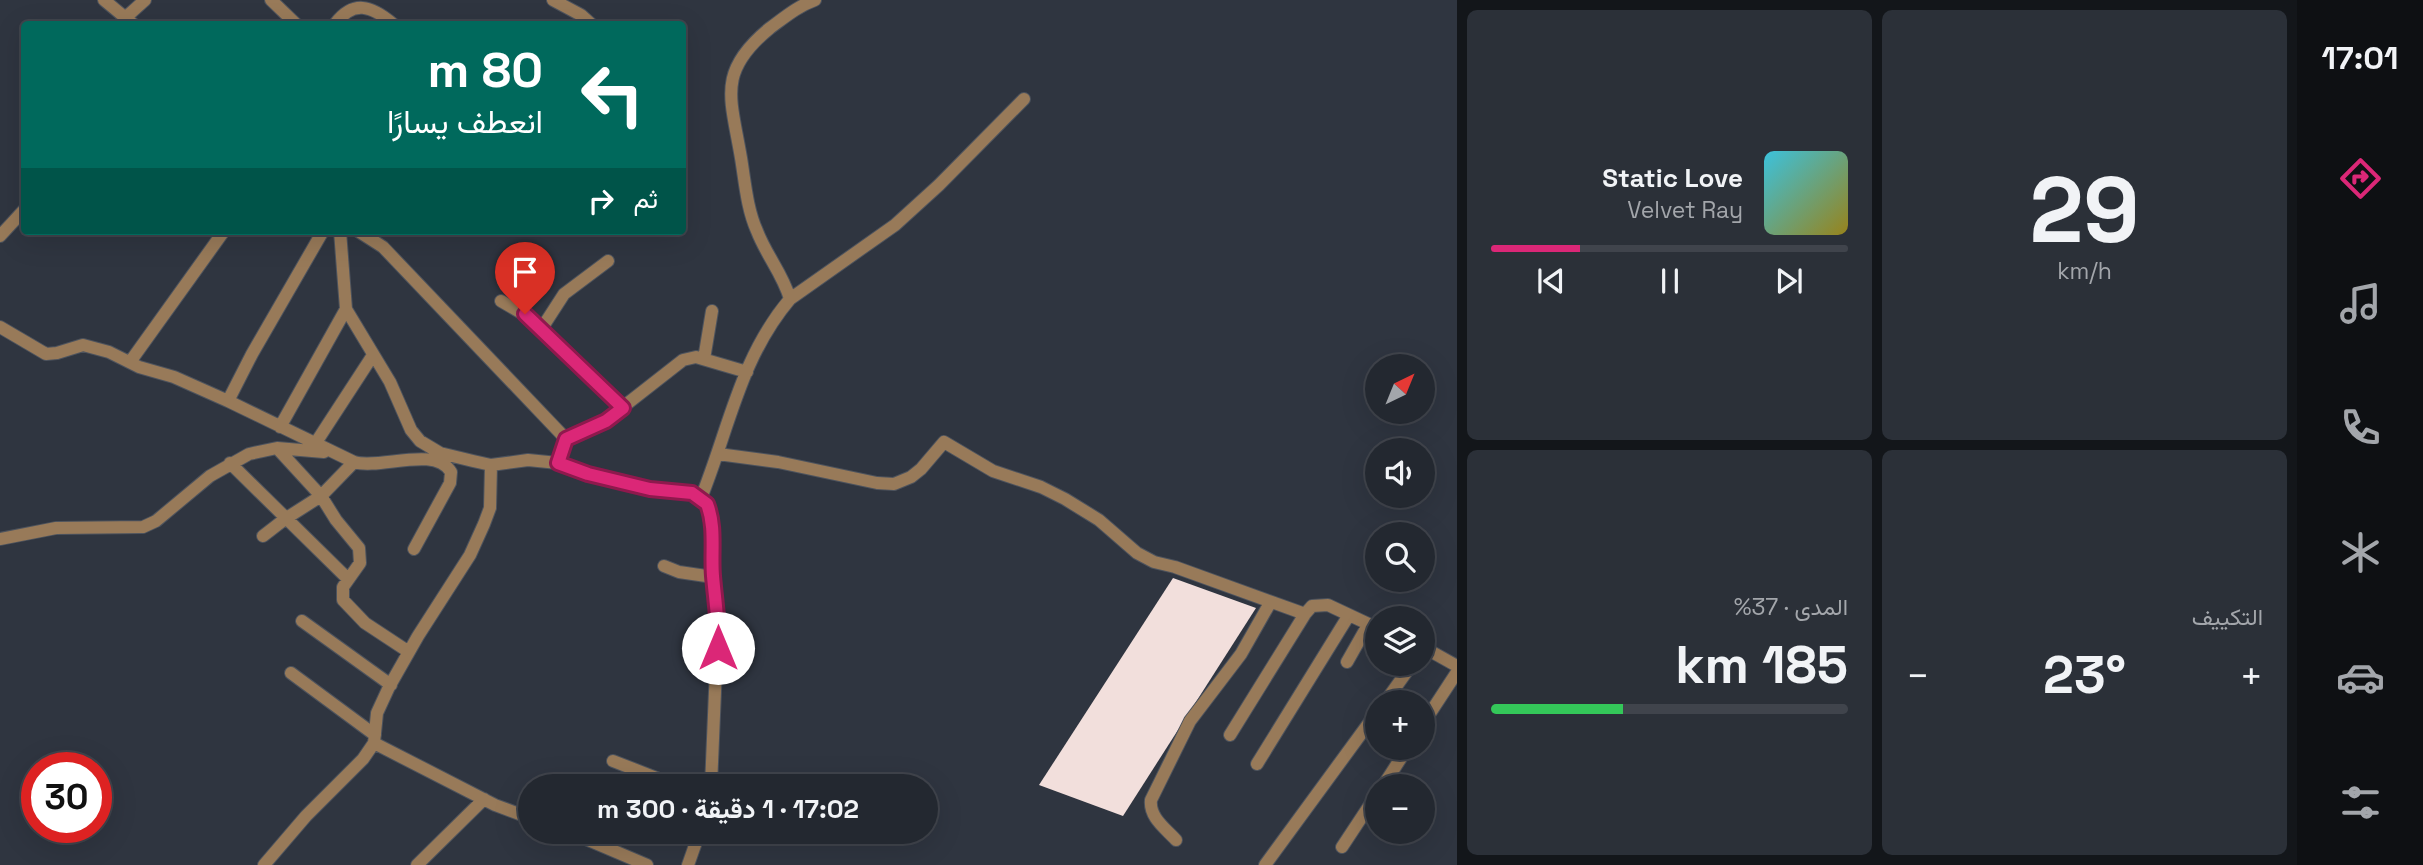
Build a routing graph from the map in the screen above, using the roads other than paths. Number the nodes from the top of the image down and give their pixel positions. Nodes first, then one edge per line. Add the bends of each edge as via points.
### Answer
1 (104, 0) edge
2 (145, 0) edge
3 (271, 0) edge
4 (552, 0) edge
5 (816, 0) edge
6 (379, 5) edge
7 (129, 21) edge
8 (293, 21) edge
9 (337, 21) edge
10 (391, 21) edge
11 (587, 21) edge
12 (1024, 99) dead end
13 (21, 213) edge
14 (222, 235) edge
15 (321, 235) edge
16 (340, 235) edge
17 (364, 235) edge
18 (0, 236) edge
19 (608, 261) dead end
20 (790, 299) junction
21 (501, 300) dead end
22 (346, 309) junction
23 (712, 312) dead end
24 (0, 327) edge
25 (542, 328) junction
26 (373, 355) junction
27 (704, 359) junction
28 (130, 362) junction
29 (747, 372) junction
30 (228, 401) junction
31 (623, 408) junction
32 (280, 427) junction
33 (566, 439) junction
34 (315, 444) junction
35 (277, 448) junction
36 (334, 453) junction
37 (718, 454) junction
38 (354, 462) junction
39 (230, 463) junction
40 (558, 463) junction
41 (491, 465) junction
42 (321, 496) junction
43 (701, 498) junction
44 (285, 519) junction
45 (263, 536) dead end
46 (0, 539) edge
47 (414, 549) dead end
48 (664, 566) dead end
49 (713, 577) junction
50 (348, 579) junction
51 (1270, 603) junction
52 (1305, 614) junction
53 (1349, 615) junction
54 (302, 621) dead end
55 (1365, 622) edge
56 (1365, 637) edge
57 (409, 652) junction
58 (1435, 654) edge
59 (1347, 662) dead end
60 (1457, 666) edge
61 (1457, 672) edge
62 (291, 673) dead end
63 (391, 685) junction
64 (1435, 706) edge
65 (1365, 728) edge
66 (1230, 735) dead end
67 (375, 740) junction
68 (613, 761) dead end
69 (1258, 764) dead end
70 (646, 774) edge
71 (712, 774) edge
72 (484, 799) junction
73 (518, 813) edge
74 (1365, 813) edge
75 (1176, 840) dead end
76 (605, 844) edge
77 (695, 844) edge
78 (1342, 848) dead end
79 (264, 865) edge
80 (418, 865) edge
81 (647, 865) edge
82 (688, 865) edge
83 (1265, 865) edge

1 - 7 street
2 - 7 street
3 - 8 street
4 - 11 street
5 - 20 street via 786,15 745,51 736,66 731,93 755,229
6 - 9 street via 351,7
6 - 10 street
12 - 20 street via 895,225
13 - 18 street
14 - 28 street
15 - 30 street
16 - 22 street
17 - 33 street via 383,247
19 - 25 street via 564,294
20 - 29 street via 775,316
21 - 25 street
22 - 26 street
22 - 32 street
23 - 27 street
24 - 28 street via 44,353 83,345
25 - 31 street
26 - 34 street
26 - 41 street via 420,441 440,453
27 - 29 street
27 - 31 street via 675,364
28 - 30 street
29 - 37 street via 729,412
30 - 32 street
31 - 33 street
32 - 34 street
33 - 40 street
34 - 36 street
35 - 36 street
35 - 39 street
35 - 42 street
36 - 38 street
37 - 43 street
37 - 51 street via 894,484 921,469 944,442 993,471 1065,499 1154,562
38 - 42 street
38 - 47 street via 373,465 419,459 439,461 449,468 450,483
39 - 44 street
39 - 46 street via 151,524 56,528
40 - 41 street via 528,460
40 - 43 street via 588,474
41 - 57 street via 490,508 484,524 470,555
42 - 44 street
42 - 50 street via 359,548 360,563
43 - 49 street via 710,513
44 - 45 street
44 - 50 street
48 - 49 street
49 - 71 street via 718,620
50 - 57 street via 342,592 348,607
51 - 52 street
51 - 75 street via 1241,654 1190,721 1151,800 1154,816
52 - 53 street via 1321,604
52 - 66 street
53 - 55 street
53 - 69 street
54 - 63 street
56 - 59 street
57 - 63 street
58 - 60 street
61 - 64 street
62 - 67 street
63 - 67 street via 377,713
65 - 83 street
67 - 72 street
67 - 79 street via 363,759
68 - 70 street
72 - 73 street
72 - 80 street
74 - 78 street
76 - 81 street
77 - 82 street

